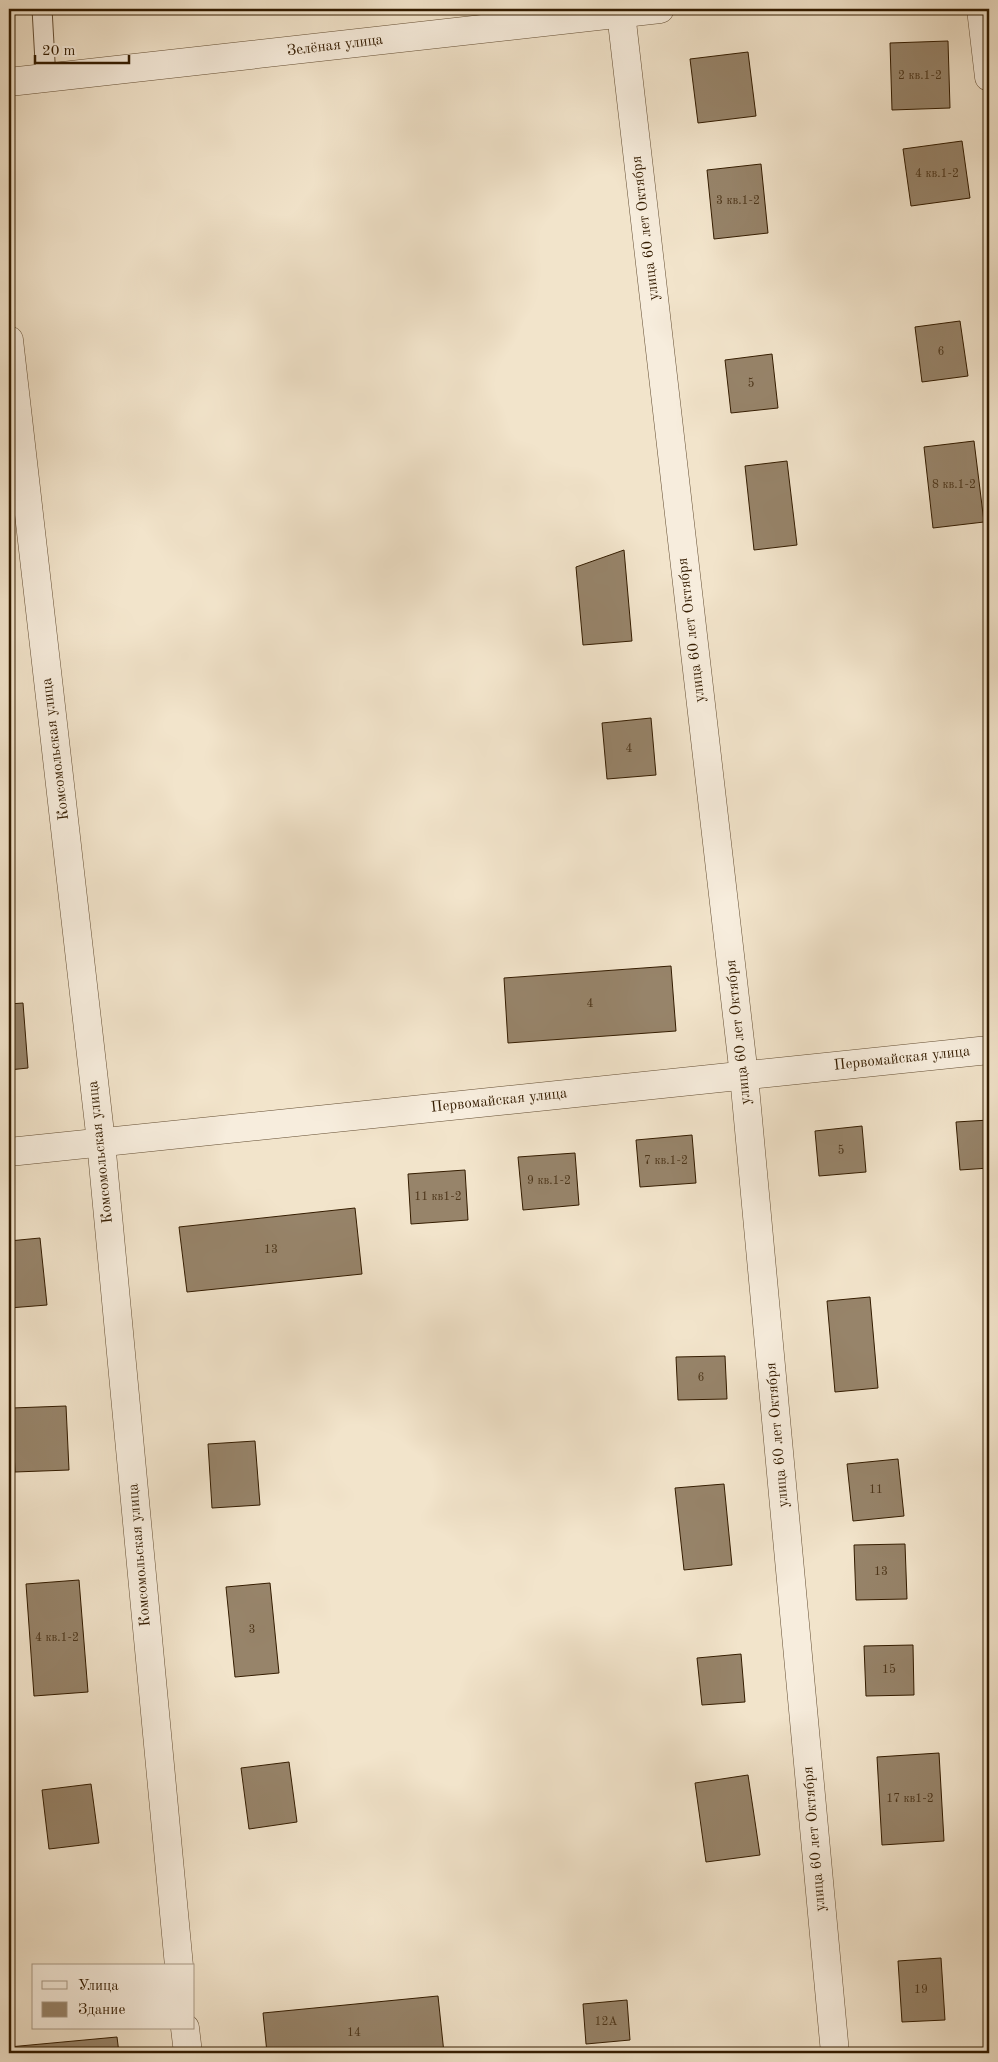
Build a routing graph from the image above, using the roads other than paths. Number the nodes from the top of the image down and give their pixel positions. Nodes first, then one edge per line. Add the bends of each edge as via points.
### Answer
1 (42, 9) edge
2 (660, 9) edge
3 (982, 9) edge
4 (621, 13) junction
5 (989, 77) edge
6 (46, 79) junction
7 (9, 82) edge
8 (9, 340) edge
9 (989, 1050) edge
10 (744, 1076) junction
11 (101, 1142) junction
12 (9, 1152) edge
13 (179, 1964) edge
14 (185, 2030) edge
15 (188, 2053) edge
16 (835, 2053) edge

1 - 6 lane
2 - 4 street, Зелёная улица
3 - 5 street
4 - 6 street, Зелёная улица
4 - 10 street, улица 60 лет Октября
6 - 7 street, Зелёная улица
8 - 11 street, Комсомольская улица
9 - 10 street, Первомайская улица
10 - 11 street, Первомайская улица
10 - 16 street, улица 60 лет Октября
11 - 12 street, Первомайская улица
11 - 13 street, Комсомольская улица
14 - 15 street

